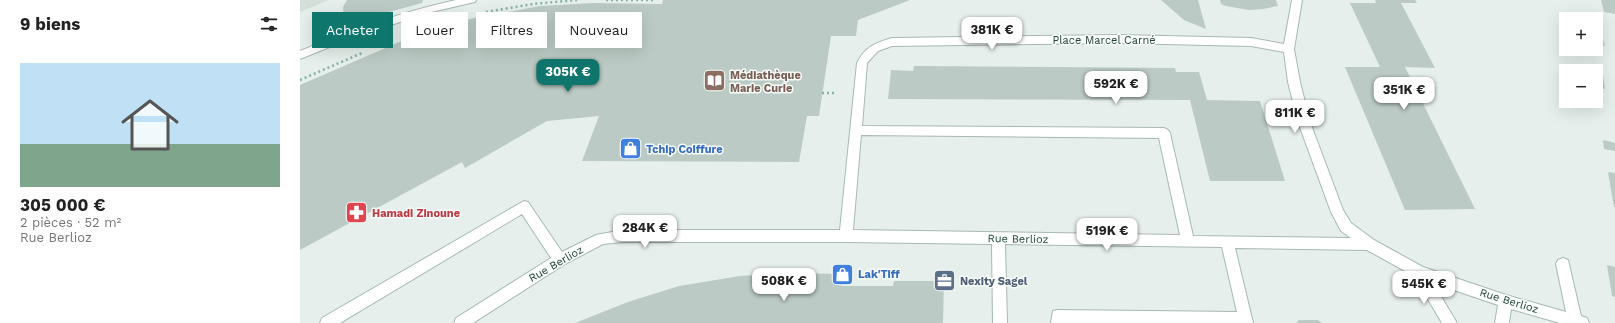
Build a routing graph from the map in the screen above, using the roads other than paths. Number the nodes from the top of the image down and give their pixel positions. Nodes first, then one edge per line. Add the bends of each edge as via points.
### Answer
1 (471, 0) edge
2 (1297, 0) edge
3 (1289, 49) junction
4 (300, 55) edge
5 (856, 130) junction
6 (846, 236) junction
7 (998, 239) junction
8 (1188, 241) junction
9 (1227, 241) junction
10 (1369, 244) junction
11 (560, 260) junction
12 (1563, 264) dead end
13 (1419, 272) junction
14 (1506, 301) junction
15 (1245, 321) edge
16 (1579, 322) edge
17 (327, 323) edge
18 (461, 323) edge
19 (1000, 323) edge
20 (1058, 323) edge
21 (1450, 323) edge
22 (1502, 323) edge

1 - 4 street via 426,10 348,35
2 - 3 street
3 - 5 street, Place Marcel Carné via 1251,42 1119,39 892,42 878,45 867,53 862,63
3 - 10 street via 1304,122 1337,212 1346,227
5 - 6 street, Place Marcel Carné
5 - 8 street via 1164,134
6 - 7 street, Rue Berlioz
6 - 11 street, Rue Berlioz via 623,236 601,239
7 - 8 street, Rue Berlioz
7 - 19 street
8 - 9 street, Rue Berlioz
9 - 10 street, Rue Berlioz
9 - 15 street
10 - 13 street, Rue Berlioz
11 - 17 street via 524,206
11 - 18 street, Rue Berlioz
12 - 16 street
13 - 14 street, Rue Berlioz
13 - 21 street
14 - 16 street, Rue Berlioz
14 - 22 street
15 - 20 street via 1058,316

